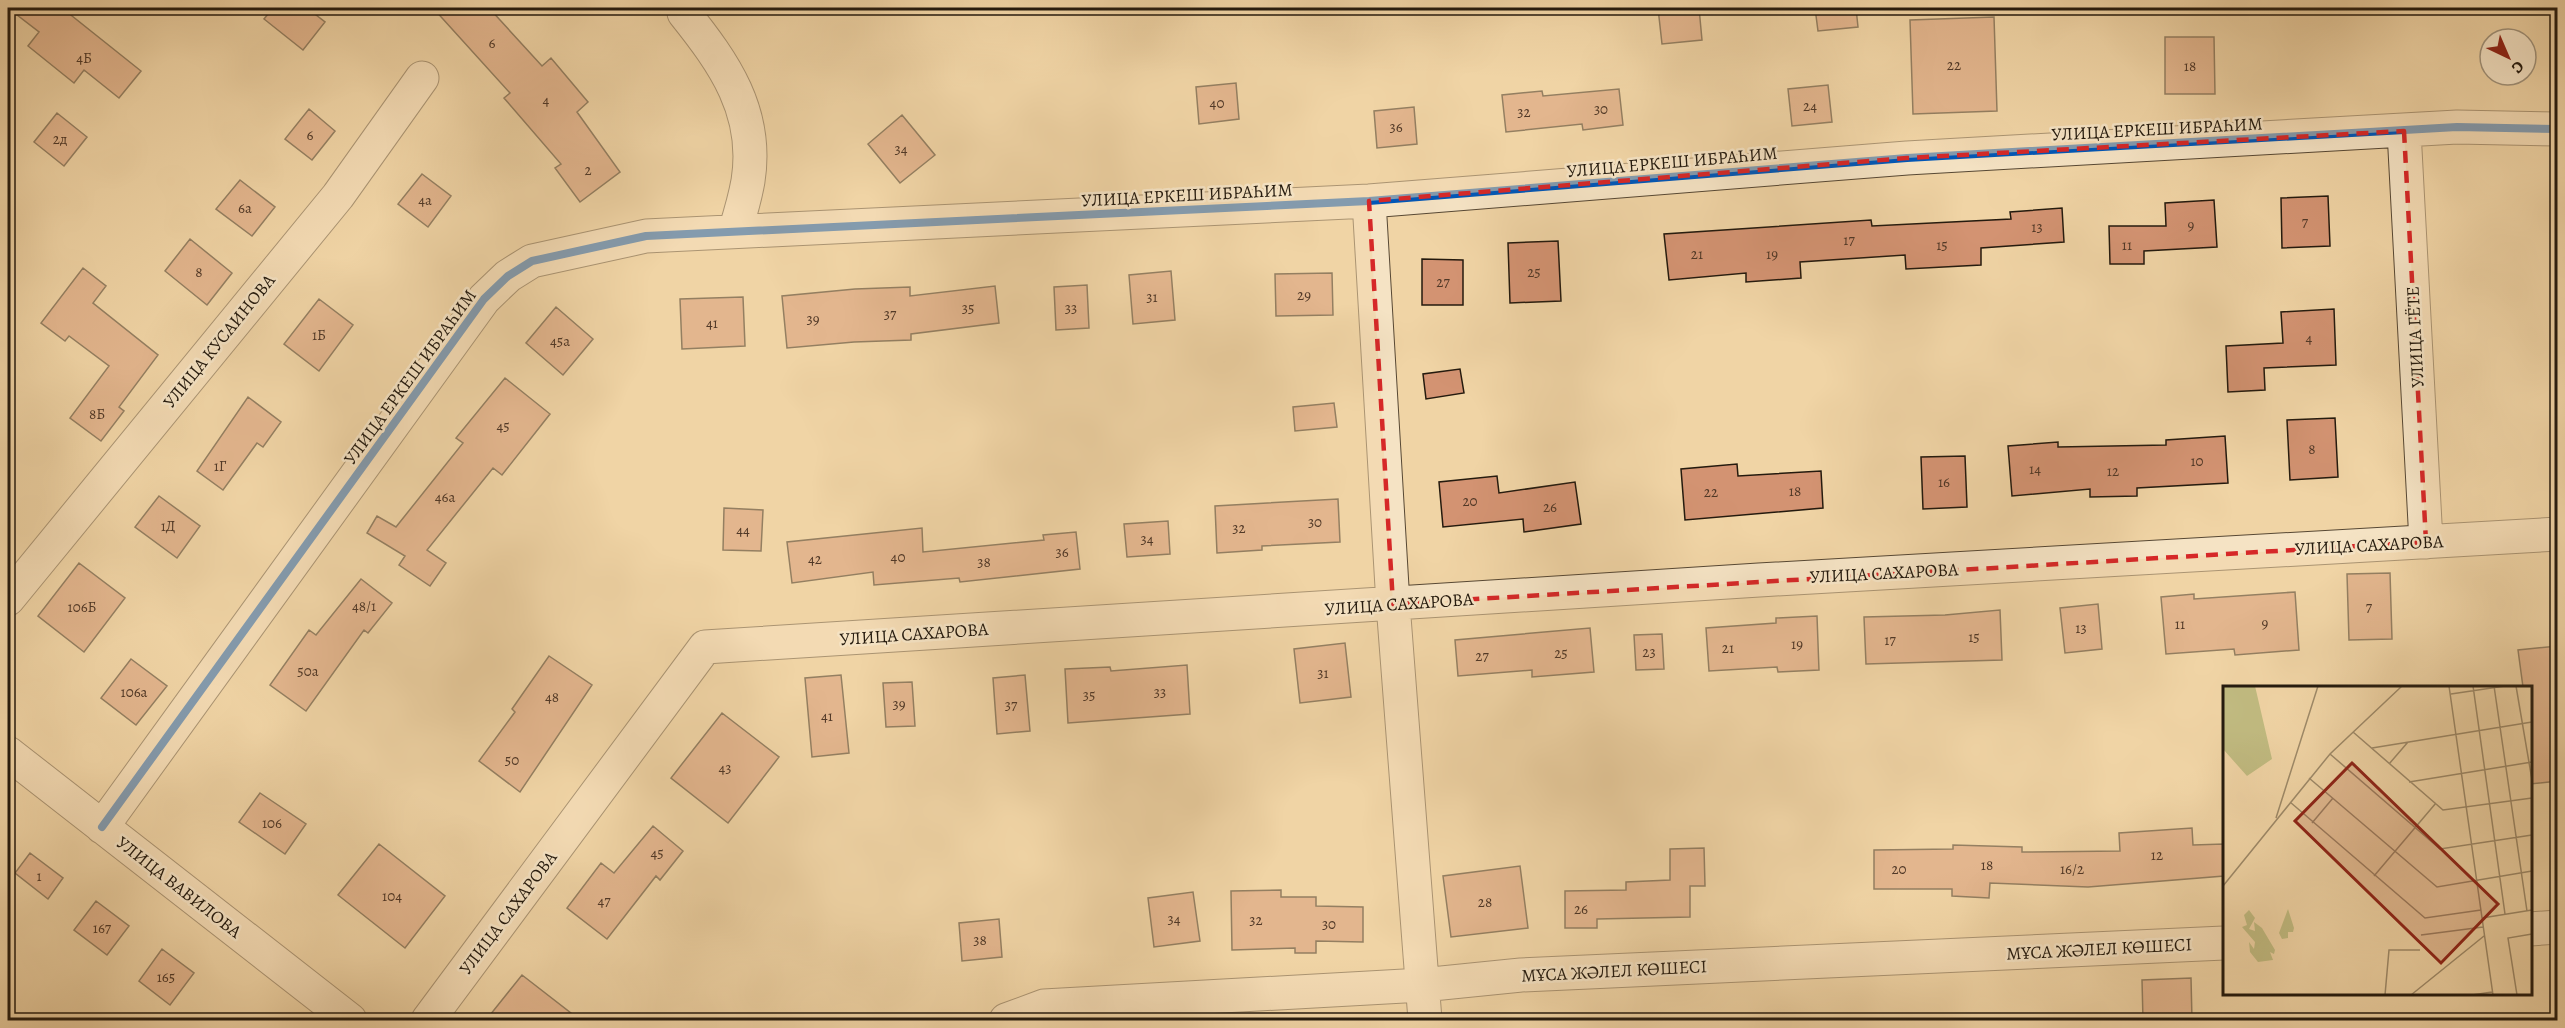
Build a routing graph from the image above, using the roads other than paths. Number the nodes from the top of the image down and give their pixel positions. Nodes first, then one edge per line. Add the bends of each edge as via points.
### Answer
1 (684, 13) dead end
2 (422, 78) dead end
3 (2558, 129) edge
4 (2404, 131) junction
5 (1369, 201) junction
6 (735, 231) junction
7 (2558, 534) edge
8 (2426, 542) junction
9 (8, 599) edge
10 (1394, 604) junction
11 (11, 764) edge
12 (102, 827) junction
13 (2558, 927) edge
14 (2532, 929) edge
15 (2223, 943) edge
16 (1422, 984) junction
17 (350, 1020) edge
18 (428, 1020) edge
19 (1006, 1020) edge
20 (1425, 1020) edge

1 - 6 street via 736,87 748,134 748,180
2 - 9 street, УЛИЦА КУСАИНОВА via 338,196
3 - 4 street, УЛИЦА ЕРКЕШ ИБРАҺИМ via 2457,127
4 - 5 street, УЛИЦА ЕРКЕШ ИБРАҺИМ via 1907,158
4 - 8 street, УЛИЦА ГЁТЕ
5 - 6 street, УЛИЦА ЕРКЕШ ИБРАҺИМ
5 - 10 street
6 - 12 street, УЛИЦА ЕРКЕШ ИБРАҺИМ via 646,236 532,261 484,298
7 - 8 street, УЛИЦА САХАРОВА
8 - 10 street, УЛИЦА САХАРОВА
10 - 16 street
10 - 18 street, УЛИЦА САХАРОВА via 705,647
11 - 12 street, УЛИЦА ВАВИЛОВА
12 - 17 street, УЛИЦА ВАВИЛОВА
13 - 14 street
15 - 16 street, МҰСА ЖӘЛЕЛ КӨШЕСІ via 1521,975
16 - 19 street, МҰСА ЖӘЛЕЛ КӨШЕСІ via 1044,1006
16 - 20 street

